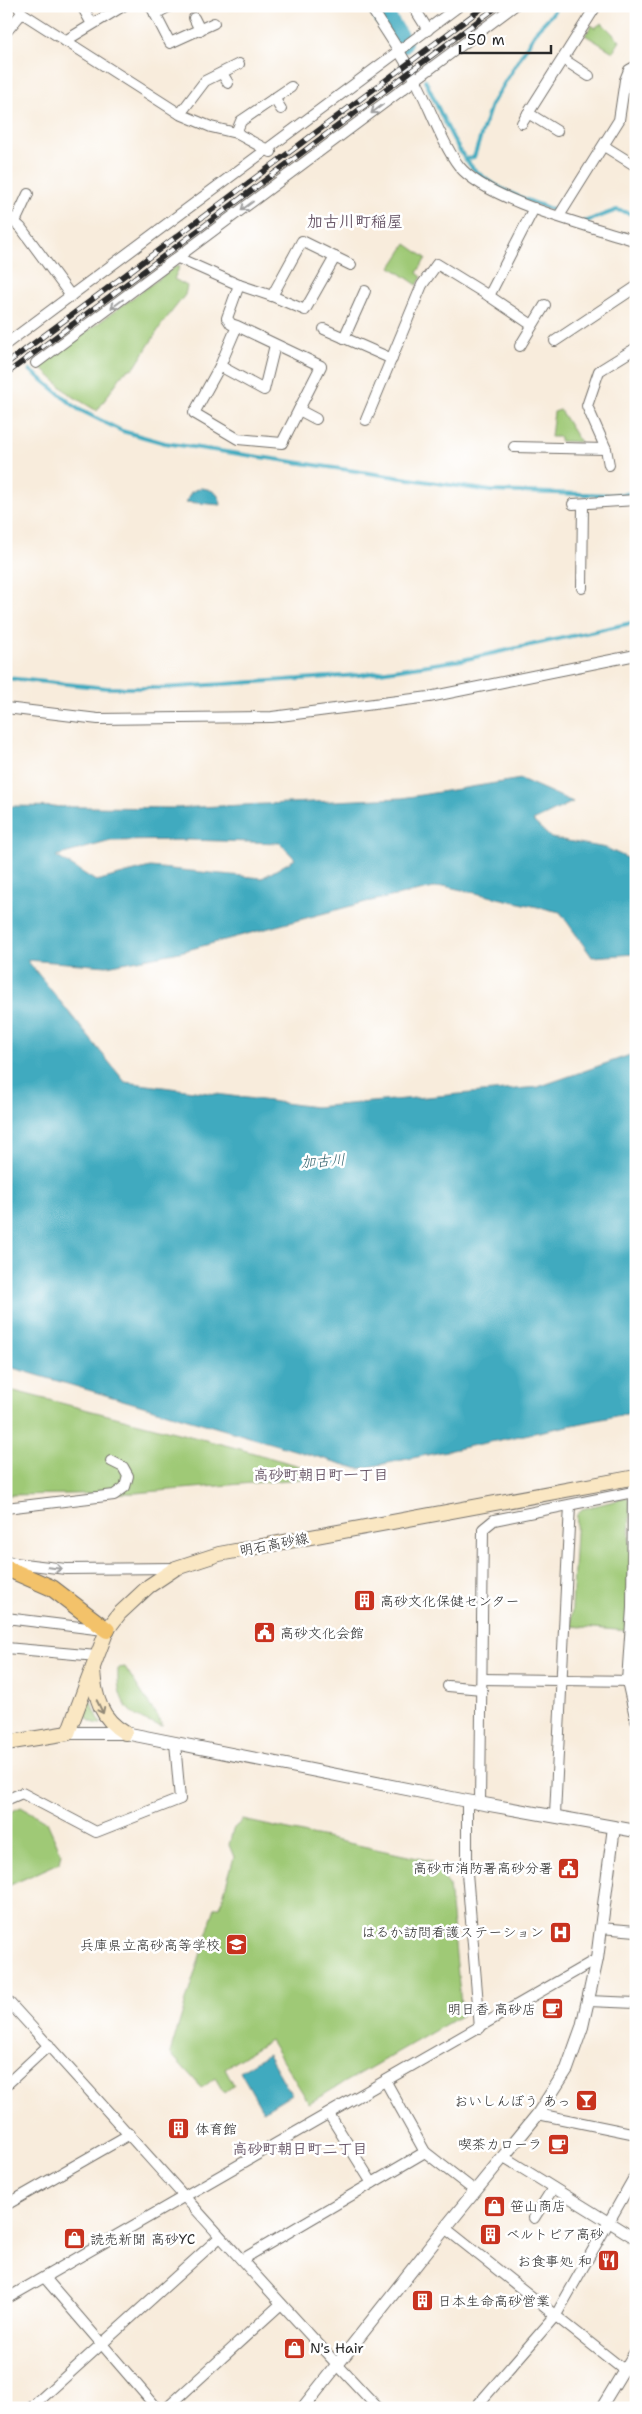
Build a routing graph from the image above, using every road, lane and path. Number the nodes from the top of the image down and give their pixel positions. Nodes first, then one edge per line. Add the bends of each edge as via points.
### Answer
1 (82, 6) edge
2 (170, 6) edge
3 (370, 6) edge
4 (413, 6) edge
5 (459, 6) edge
6 (514, 6) edge
7 (597, 6) edge
8 (20, 9) edge
9 (122, 10) edge
10 (153, 10) edge
11 (194, 18) dead end
12 (214, 23) dead end
13 (92, 24) junction
14 (200, 30) junction
15 (428, 30) junction
16 (6, 32) edge
17 (65, 40) junction
18 (399, 53) junction
19 (563, 58) junction
20 (239, 64) dead end
21 (636, 66) edge
22 (222, 73) junction
23 (590, 76) dead end
24 (416, 80) junction
25 (228, 83) dead end
26 (291, 87) dead end
27 (274, 98) junction
28 (281, 109) dead end
29 (528, 113) junction
30 (180, 114) junction
31 (522, 123) dead end
32 (556, 131) dead end
33 (236, 133) junction
34 (604, 146) junction
35 (270, 152) junction
36 (636, 166) edge
37 (28, 194) dead end
38 (534, 208) junction
39 (6, 214) edge
40 (559, 215) junction
41 (15, 222) junction
42 (636, 241) edge
43 (335, 257) junction
44 (178, 258) junction
45 (351, 265) dead end
46 (239, 286) junction
47 (636, 287) edge
48 (365, 291) dead end
49 (71, 296) junction
50 (272, 296) junction
51 (489, 296) junction
52 (546, 305) dead end
53 (532, 325) junction
54 (237, 326) junction
55 (324, 329) dead end
56 (344, 338) junction
57 (555, 341) dead end
58 (6, 344) edge
59 (275, 344) junction
60 (520, 346) dead end
61 (636, 348) edge
62 (392, 359) junction
63 (36, 363) dead end
64 (220, 366) junction
65 (299, 410) junction
66 (316, 419) dead end
67 (366, 420) dead end
68 (514, 447) dead end
69 (606, 449) junction
70 (610, 466) dead end
71 (636, 500) edge
72 (582, 588) dead end
73 (636, 655) edge
74 (6, 708) edge
75 (111, 1461) dead end
76 (634, 1478) edge
77 (633, 1492) junction
78 (570, 1505) junction
79 (6, 1508) edge
80 (6, 1562) edge
81 (6, 1568) edge
82 (176, 1568) junction
83 (634, 1608) edge
84 (6, 1618) edge
85 (107, 1630) junction
86 (6, 1648) edge
87 (98, 1656) junction
88 (93, 1670) junction
89 (563, 1681) junction
90 (632, 1681) edge
91 (482, 1684) junction
92 (448, 1686) dead end
93 (636, 1721) edge
94 (68, 1733) junction
95 (125, 1733) junction
96 (6, 1743) edge
97 (174, 1743) junction
98 (6, 1800) edge
99 (467, 1801) junction
100 (480, 1804) junction
101 (555, 1815) junction
102 (614, 1827) junction
103 (636, 1831) edge
104 (601, 1928) junction
105 (636, 1931) edge
106 (597, 1959) junction
107 (6, 1999) edge
108 (588, 2001) junction
109 (636, 2003) edge
110 (480, 2028) junction
111 (49, 2045) junction
112 (386, 2082) junction
113 (6, 2085) edge
114 (329, 2114) junction
115 (538, 2114) junction
116 (130, 2134) junction
117 (636, 2134) edge
118 (425, 2152) junction
119 (504, 2157) junction
120 (636, 2174) edge
121 (372, 2183) junction
122 (553, 2188) junction
123 (475, 2191) junction
124 (185, 2196) junction
125 (6, 2205) edge
126 (534, 2218) dead end
127 (607, 2223) junction
128 (445, 2228) junction
129 (220, 2237) junction
130 (636, 2239) edge
131 (243, 2259) junction
132 (45, 2278) junction
133 (6, 2299) edge
134 (281, 2304) junction
135 (556, 2315) junction
136 (102, 2345) junction
137 (636, 2350) edge
138 (337, 2364) junction
139 (624, 2370) junction
140 (31, 2408) edge
141 (157, 2408) edge
142 (167, 2408) edge
143 (303, 2408) edge
144 (378, 2408) edge
145 (475, 2408) edge
146 (601, 2408) edge

1 - 13 street
2 - 10 street
3 - 18 street
4 - 15 street
5 - 15 street
6 - 24 street
7 - 19 street
8 - 16 street
8 - 17 street
9 - 13 street
10 - 14 street via 170,44
11 - 14 street
12 - 14 street
13 - 17 street
15 - 18 street
17 - 30 street
18 - 24 street
18 - 35 street
19 - 23 street
19 - 29 street
20 - 22 street
21 - 34 street via 629,70 624,80 618,120
22 - 25 street
22 - 30 street via 205,81
24 - 38 street via 458,165 484,186
24 -> 44 street
26 - 27 street
27 - 28 street
27 - 33 street via 241,121
29 - 31 street
29 - 32 street
30 - 33 street
33 - 35 street
34 - 36 street
34 - 40 street
35 - 49 street
37 - 41 street
38 - 40 street
38 - 51 street
39 - 41 street
40 - 42 street
41 - 49 street
43 - 45 street
43 - 50 street via 305,310
43 - 50 street via 302,241
44 - 46 street
44 -> 63 street
46 - 50 street
46 - 54 street via 227,318
47 - 57 street
48 - 56 street
49 - 58 street
51 - 53 street
51 - 62 street via 437,264 422,285
52 - 53 street
53 - 60 street
54 - 59 street
54 - 64 street
55 - 56 street
56 - 62 street
59 - 64 street via 264,390
59 - 65 street via 321,366
61 - 69 street via 599,371 587,406
62 - 67 street
64 - 65 street via 194,414 238,439 282,443
65 - 66 street
68 - 69 street
69 - 70 street
71 - 72 street via 578,504
73 - 74 street via 429,697 272,717 98,719
75 - 79 street via 122,1466 128,1476 125,1487 114,1496
76 - 77 street
76 - 82 main road, 明石高砂線 via 219,1554
77 - 78 street
77 - 83 street
78 - 89 street
78 - 91 street via 494,1520 483,1529
80 -> 82 street via 66,1569
81 - 85 main road via 52,1588
82 - 85 main road, 明石高砂線 via 133,1600
83 - 90 street
84 - 85 street
85 - 87 main road, 明石高砂線
86 - 87 street
87 - 88 main road, 明石高砂線
88 - 94 main road, 明石高砂線
88 -> 95 main road via 97,1700 107,1720
89 - 90 street
89 - 91 street
89 - 101 street
90 - 93 street
91 - 92 street
91 - 100 street
94 - 95 street
94 - 96 main road
95 - 97 street
97 - 98 street via 180,1799 96,1832 22,1793
97 - 99 street
99 - 100 street
99 - 110 street via 467,1873
100 - 101 street
101 - 102 street
102 - 103 street
102 - 104 street
104 - 105 street
104 - 106 street
106 - 108 street
106 - 110 street
107 - 111 street
108 - 109 street
108 - 115 street via 576,2050 554,2092
110 - 112 street
111 - 113 street
111 - 116 street
112 - 114 street
112 - 118 street
114 - 121 street
114 - 124 street
115 - 117 street
115 - 119 street
116 - 124 street
116 - 125 street
118 - 121 street
118 - 123 street
119 - 122 street
119 - 123 street
120 - 127 street
121 - 131 street
122 - 126 street
122 - 127 street
123 - 128 street
124 - 129 street
124 - 132 street
127 - 130 street
127 - 135 street
128 - 135 street
128 - 138 street
129 - 131 street
129 - 136 street
131 - 134 street
132 - 133 street
132 - 136 street
134 - 138 street
134 - 142 street
135 - 139 street
135 - 145 street
136 - 140 street
136 - 141 street
137 - 139 street
138 - 143 street
138 - 144 street
139 - 146 street

